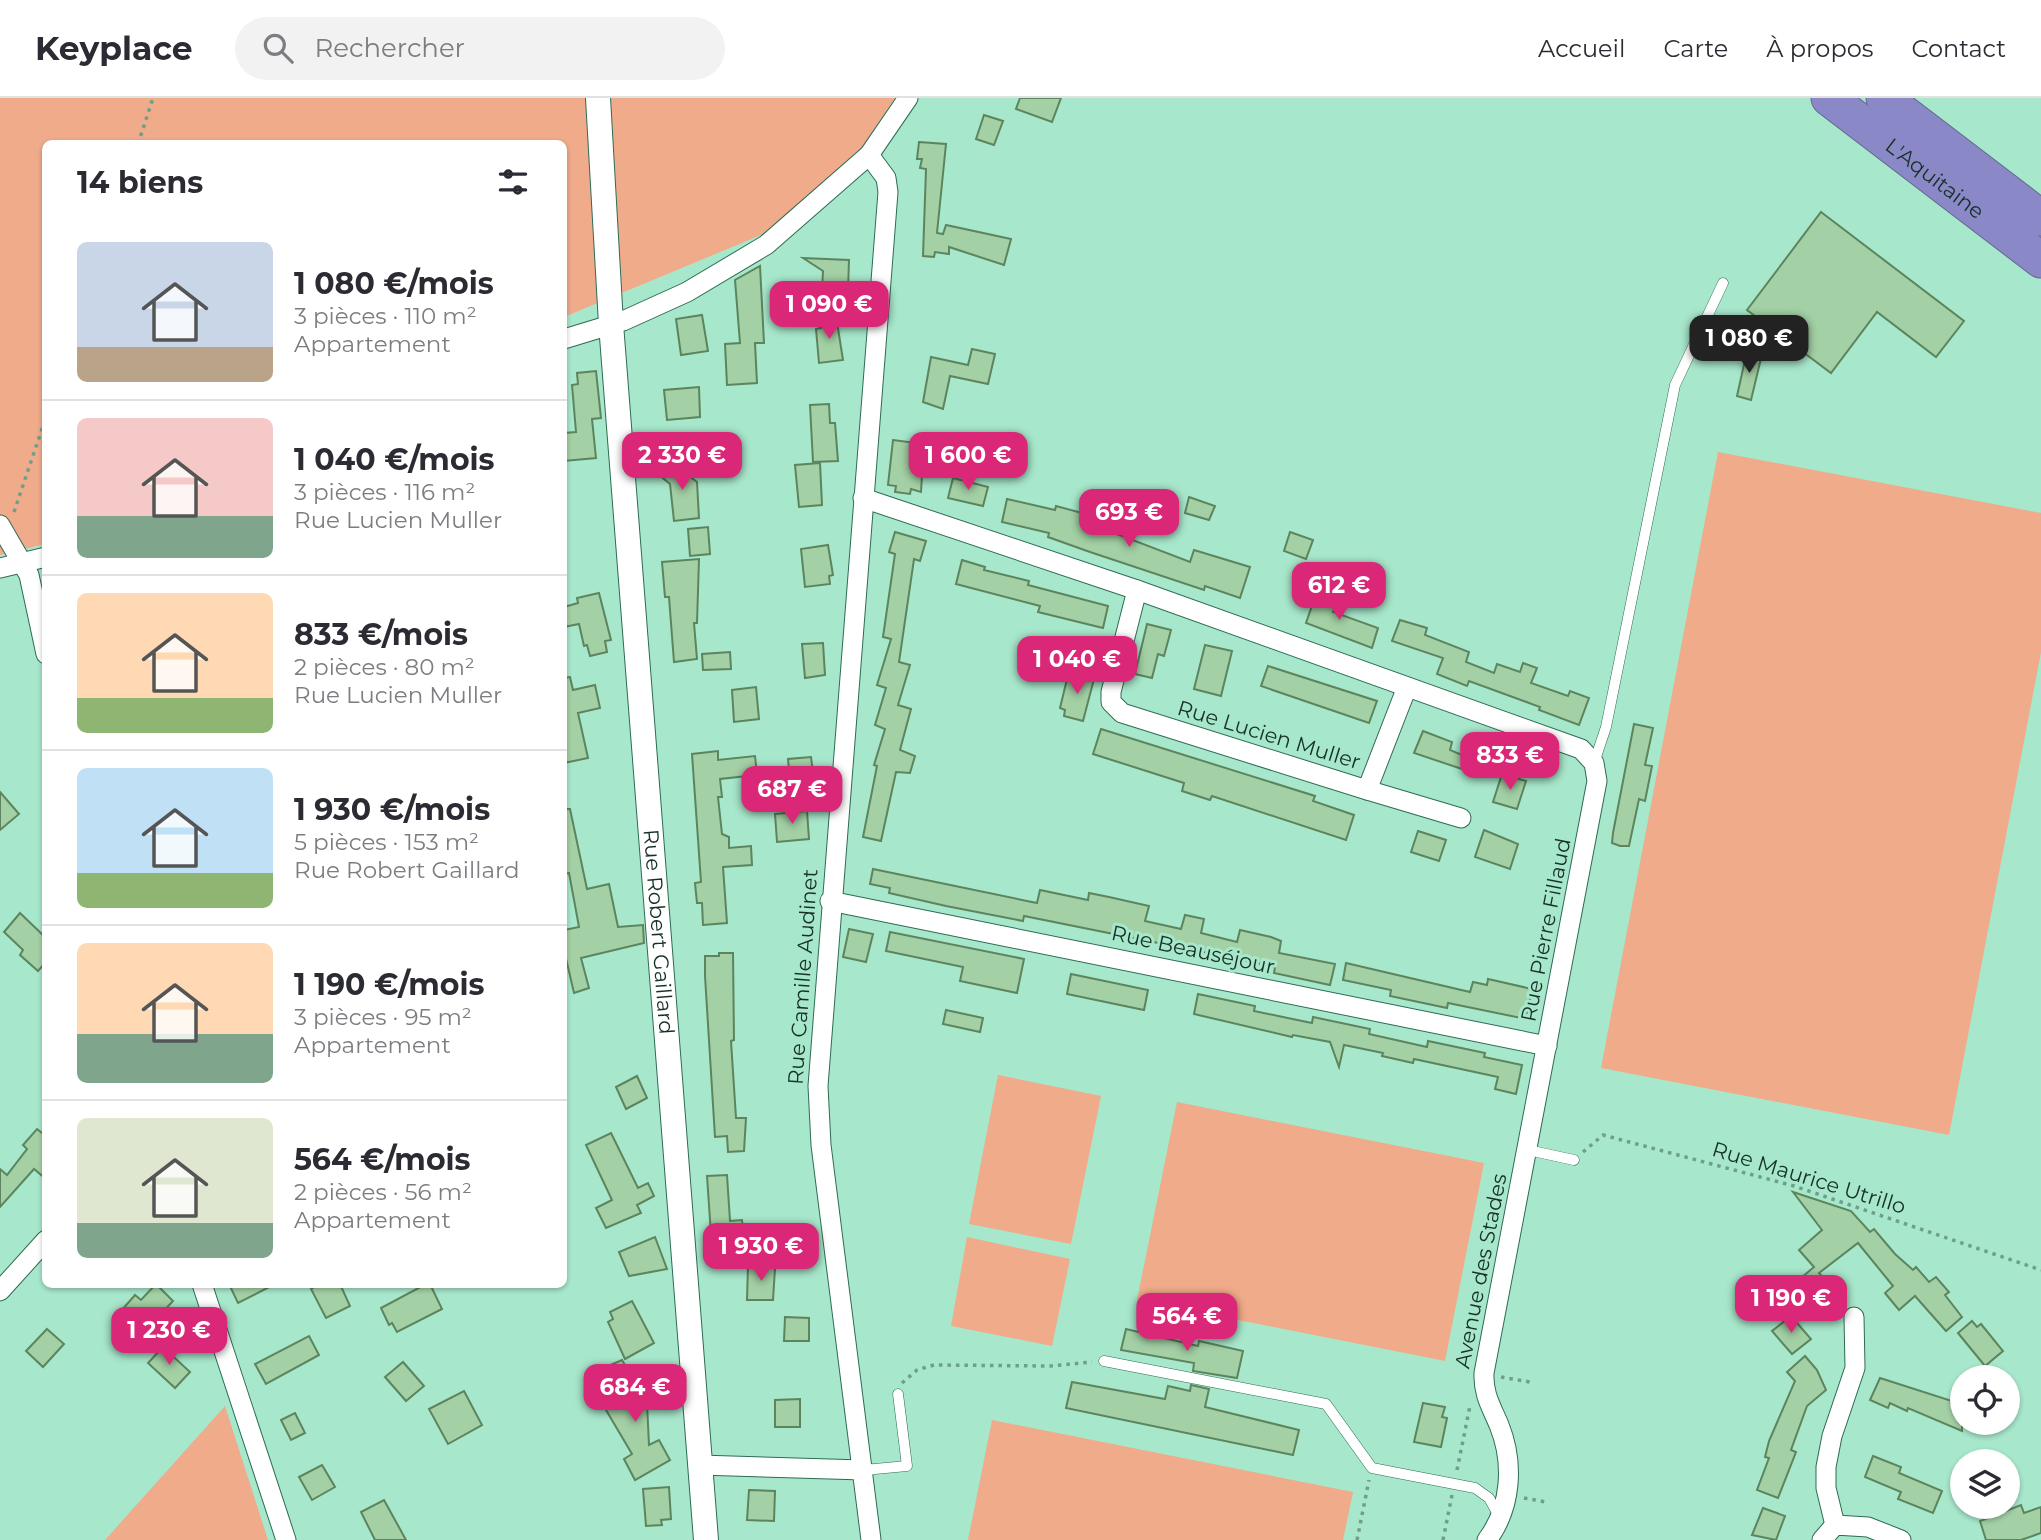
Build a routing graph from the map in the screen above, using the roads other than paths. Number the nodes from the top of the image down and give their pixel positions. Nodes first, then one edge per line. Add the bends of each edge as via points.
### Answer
1 (598, 98) edge
2 (908, 98) edge
3 (1829, 98) edge
4 (1884, 98) edge
5 (869, 155) junction
6 (2041, 218) edge
7 (2041, 260) edge
8 (1723, 283) dead end
9 (611, 324) junction
10 (567, 338) edge
11 (863, 498) junction
12 (3, 529) edge
13 (42, 558) edge
14 (25, 562) junction
15 (0, 568) edge
16 (1137, 590) junction
17 (42, 636) edge
18 (1407, 687) junction
19 (1594, 763) junction
20 (1367, 790) junction
21 (1461, 818) dead end
22 (830, 901) junction
23 (1547, 1046) junction
24 (1528, 1150) junction
25 (1574, 1160) road end
26 (42, 1244) edge
27 (203, 1288) edge
28 (0, 1291) edge
29 (1854, 1317) dead end
30 (1104, 1361) road end
31 (898, 1394) road end
32 (699, 1465) junction
33 (864, 1470) junction
34 (1499, 1518) junction
35 (1835, 1525) junction
36 (286, 1540) edge
37 (706, 1540) edge
38 (871, 1540) edge
39 (1487, 1540) edge
40 (1822, 1540) edge
41 (1901, 1540) edge

1 - 9 street, Rue Robert Gaillard
2 - 5 street
3 - 7 highway, L'Aquitaine
4 - 6 highway, L'Aquitaine
5 - 9 street via 766,245 737,264
5 - 11 street, Rue Camille Audinet via 886,178 888,192
8 - 19 lane via 1675,385 1606,727
9 - 10 street
9 - 32 street, Rue Robert Gaillard
11 - 16 street
11 - 22 street, Rue Camille Audinet
12 - 14 street
13 - 14 street
14 - 15 street
14 - 17 street
16 - 18 street
16 - 20 street, Rue Lucien Muller via 1111,692 1116,708
18 - 19 street via 1581,750
18 - 20 street, Rue Lucien Muller
19 - 23 street, Rue Pierre Fillaud via 1597,781
20 - 21 street, Rue Lucien Muller
22 - 23 street, Rue Beauséjour
22 - 33 street, Rue Camille Audinet via 818,1086 821,1145
23 - 24 street, Avenue des Stades
24 - 25 lane
24 - 34 street, Avenue des Stades via 1484,1373 1486,1399 1505,1442 1509,1469
26 - 28 street
27 - 36 street
29 - 35 street via 1856,1368 1826,1467
30 - 34 lane via 1326,1404 1372,1468 1475,1488
31 - 33 lane via 907,1466
32 - 33 street
32 - 37 street, Rue Robert Gaillard
33 - 38 street, Rue Camille Audinet
34 - 39 street, Avenue des Stades
35 - 40 street
35 - 41 street via 1868,1527

